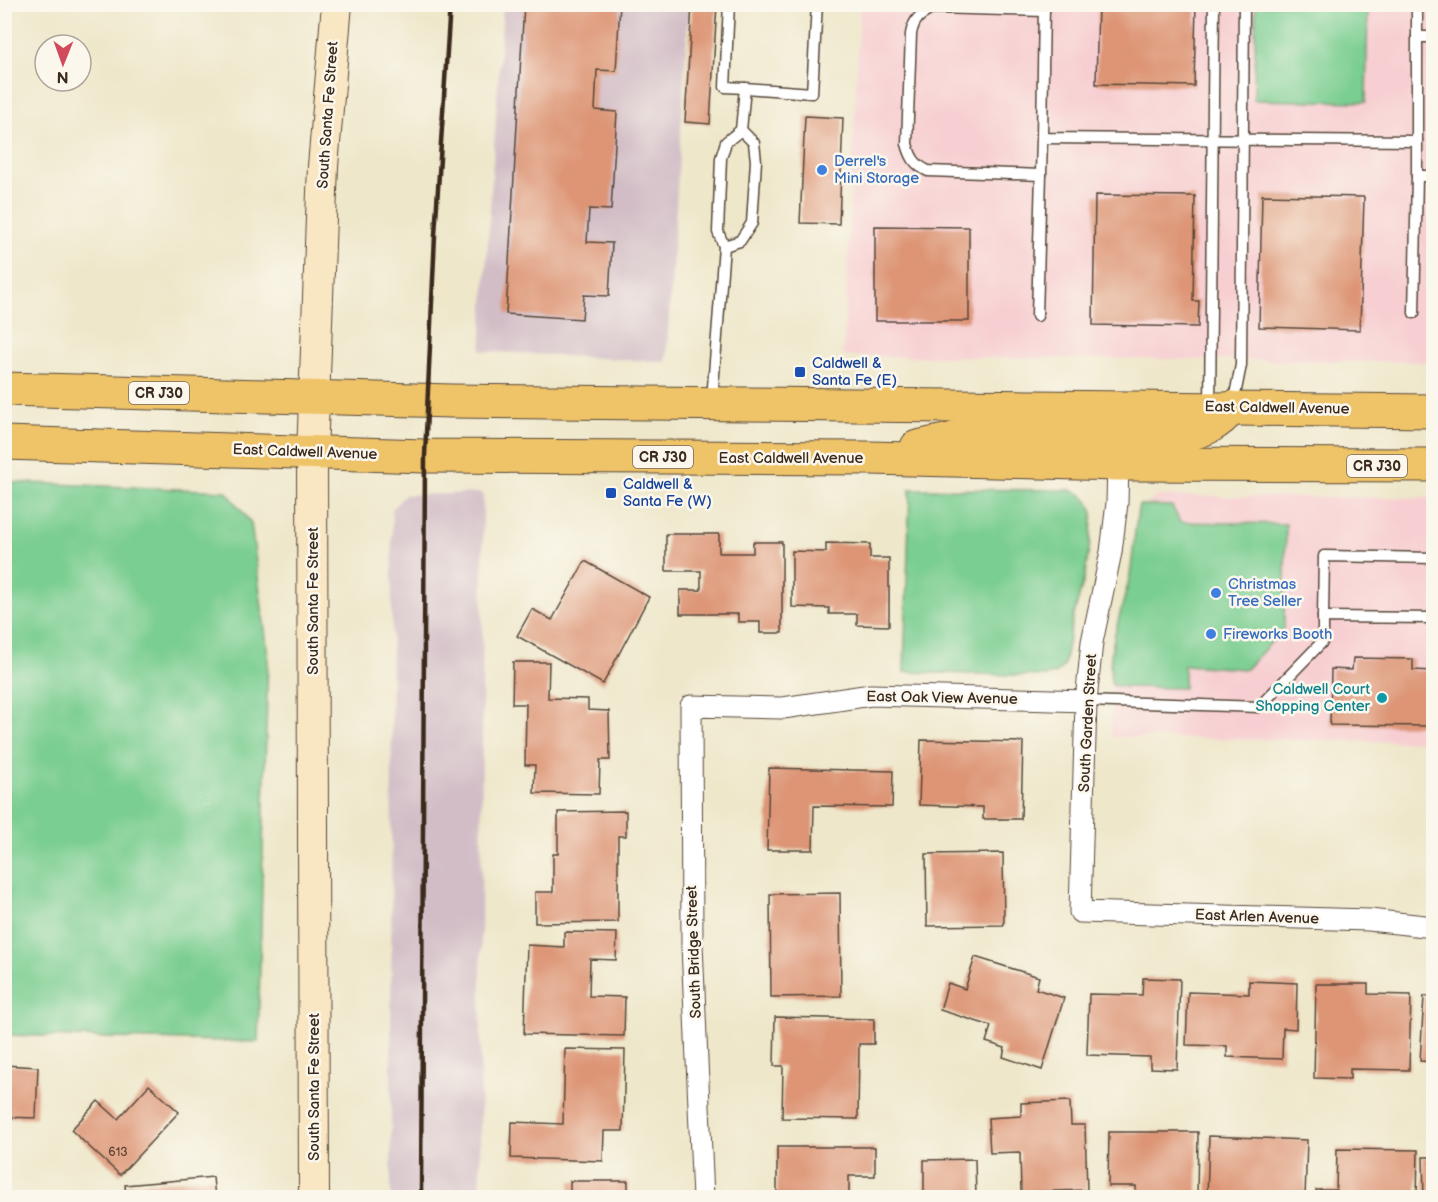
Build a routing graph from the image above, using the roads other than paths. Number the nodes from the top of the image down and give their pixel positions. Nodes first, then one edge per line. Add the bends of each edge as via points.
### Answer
1 (337, 4) edge
2 (729, 4) edge
3 (817, 4) edge
4 (1214, 4) edge
5 (1244, 4) edge
6 (1417, 4) edge
7 (1044, 8) edge
8 (1417, 36) junction
9 (1434, 37) edge
10 (745, 88) junction
11 (741, 130) junction
12 (1042, 138) junction
13 (1212, 139) junction
14 (1242, 140) junction
15 (1417, 141) junction
16 (1041, 175) junction
17 (1417, 176) junction
18 (1434, 176) edge
19 (724, 246) junction
20 (1414, 313) dead end
21 (1037, 316) dead end
22 (4, 389) edge
23 (314, 397) junction
24 (712, 404) junction
25 (1221, 408) junction
26 (1434, 411) edge
27 (4, 443) edge
28 (312, 454) junction
29 (870, 458) junction
30 (1118, 464) junction
31 (1434, 465) edge
32 (1434, 558) edge
33 (1323, 617) junction
34 (1434, 618) edge
35 (1086, 701) junction
36 (691, 706) joint
37 (1080, 912) joint
38 (1434, 927) edge
39 (314, 1197) edge
40 (703, 1197) edge

1 - 23 street, South Santa Fe Street via 323,166
2 - 10 lane via 725,87
3 - 10 lane via 812,93
4 - 13 lane
5 - 14 lane
6 - 8 lane
7 - 12 lane
7 - 16 lane via 934,8 921,14 914,21 911,34 907,144 916,165 928,171
8 - 9 lane
8 - 15 lane
10 - 11 lane
11 - 19 lane via 726,142 721,158 718,232
11 - 19 lane via 754,144 752,223 740,241
12 - 13 lane
12 - 16 lane
13 - 14 lane
13 - 25 lane
14 - 15 lane
14 - 25 lane via 1240,365
15 - 17 lane
16 - 21 lane
17 - 18 lane
17 - 20 lane
19 - 24 lane
22 - 23 main road, East Caldwell Avenue / CR J30
23 - 24 main road, East Caldwell Avenue / CR J30
23 - 28 street, South Santa Fe Street
24 - 25 main road, East Caldwell Avenue / CR J30
25 - 26 main road, East Caldwell Avenue / CR J30
25 - 29 main road via 1213,426 1184,435 976,434
27 - 28 main road, East Caldwell Avenue / CR J30
28 - 29 main road, East Caldwell Avenue / CR J30
28 - 39 street, South Santa Fe Street
29 - 30 main road, East Caldwell Avenue / CR J30
30 - 31 main road, East Caldwell Avenue / CR J30
30 - 35 street, South Garden Street via 1111,552 1092,642
32 - 33 lane via 1324,556
33 - 34 lane
33 - 35 lane via 1323,641 1259,707
35 - 36 street, East Oak View Avenue via 871,695 783,708
35 - 37 street, South Garden Street
36 - 40 street, South Bridge Street via 692,945
37 - 38 street, East Arlen Avenue via 1370,920

